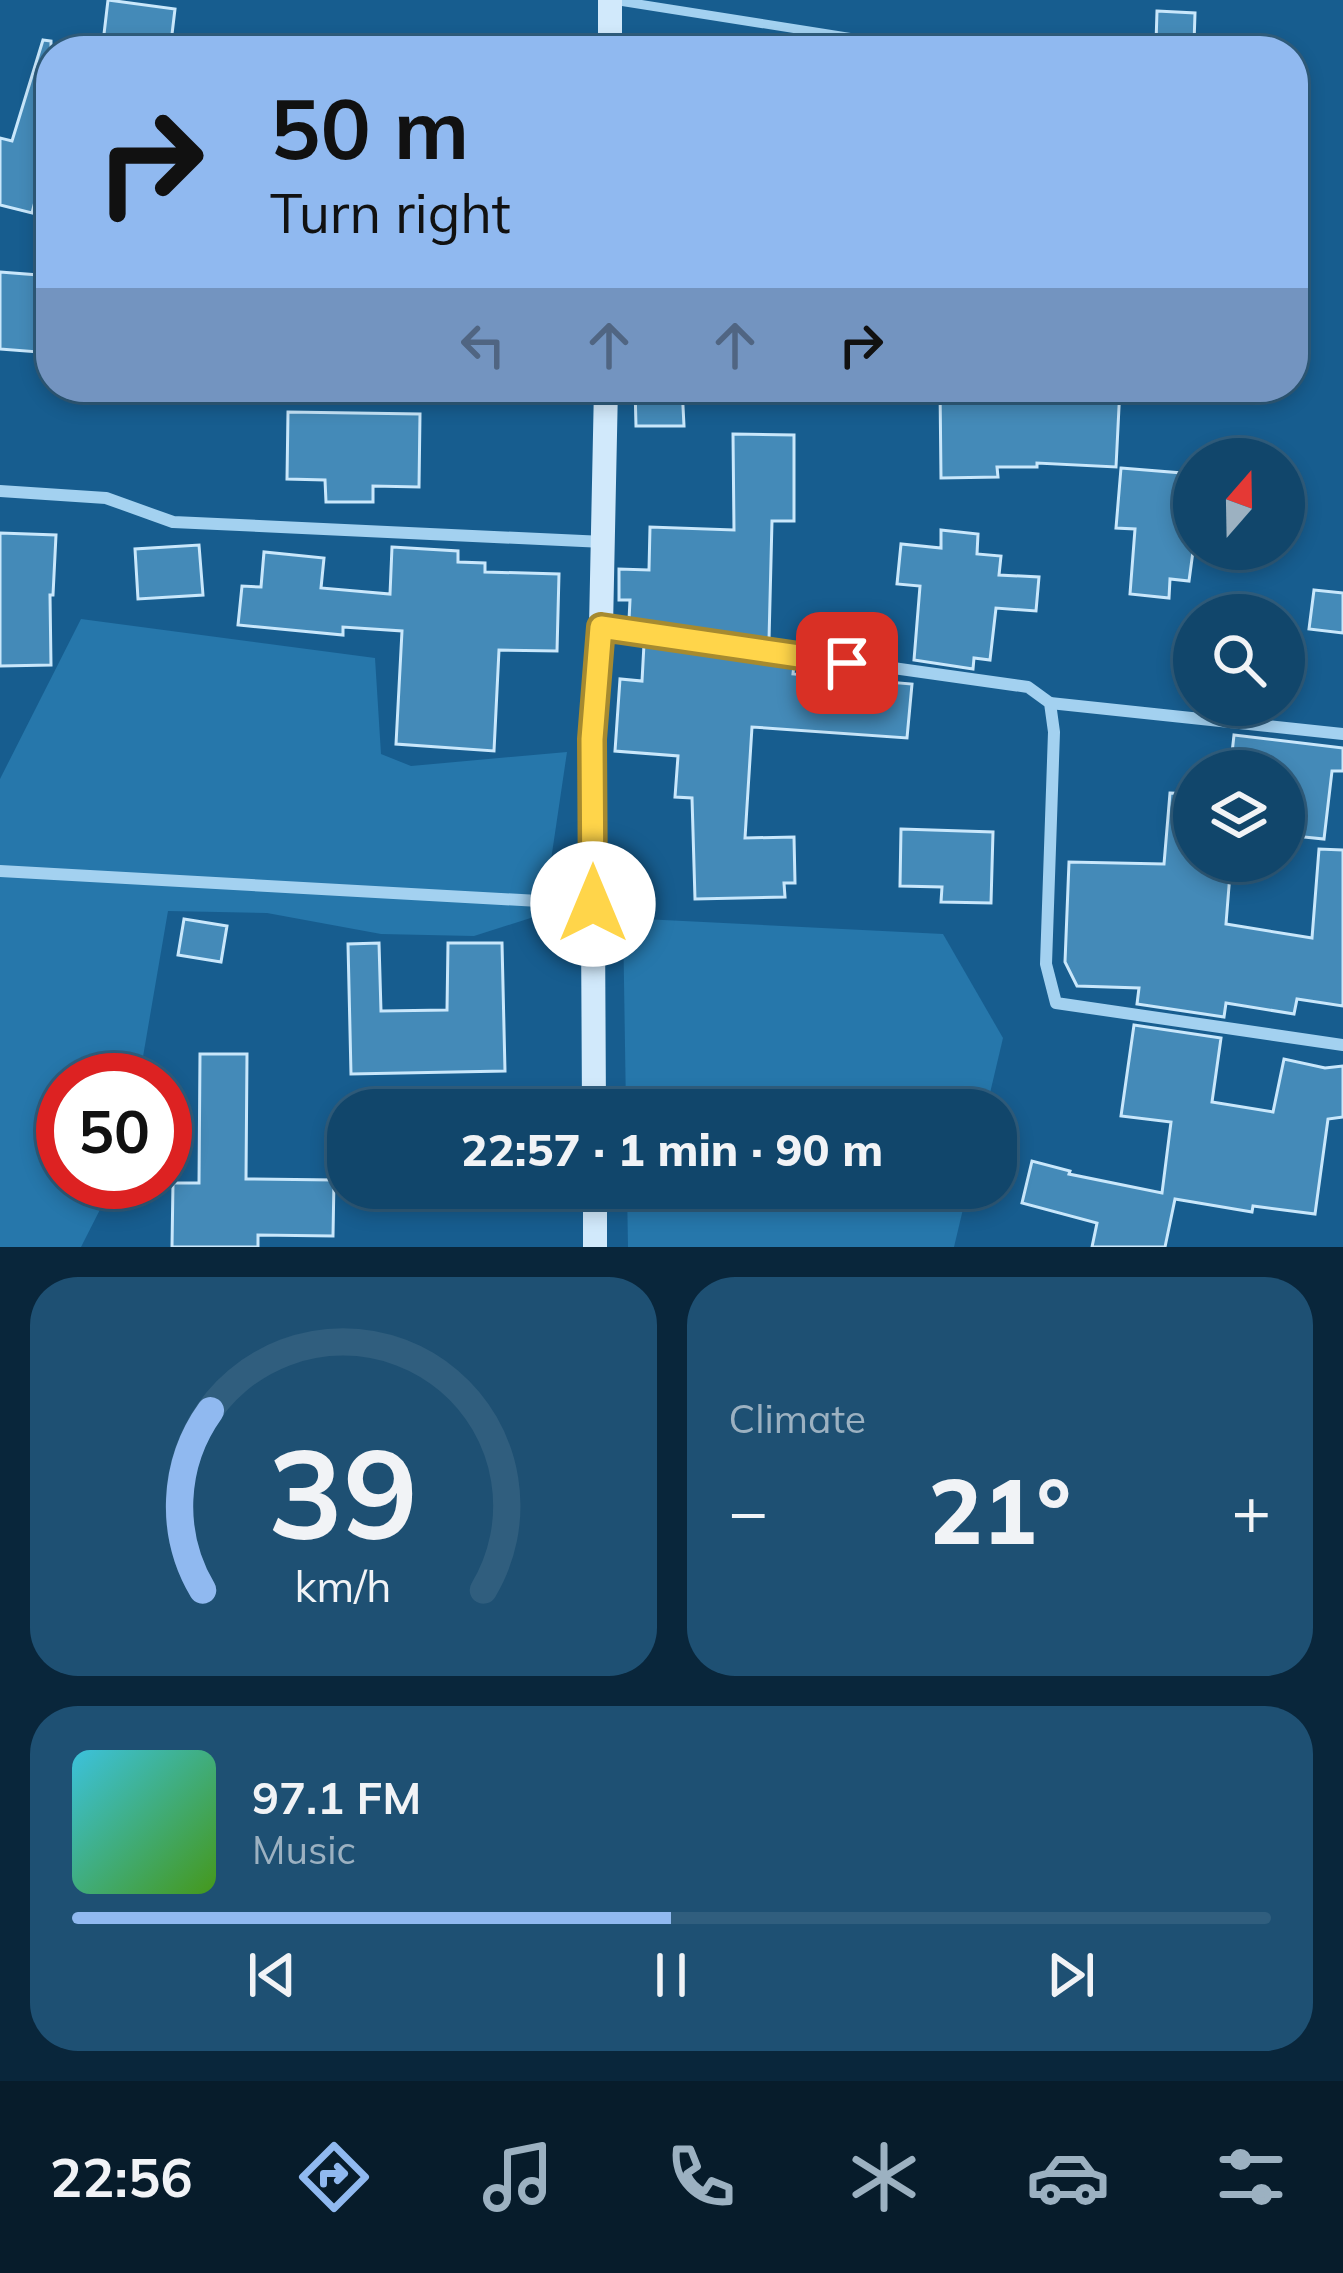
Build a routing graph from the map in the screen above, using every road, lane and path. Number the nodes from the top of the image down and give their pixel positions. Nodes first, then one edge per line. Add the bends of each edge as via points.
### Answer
1 (612, 0) edge
2 (611, 36) edge
3 (840, 36) edge
4 (606, 402) edge
5 (0, 491) edge
6 (604, 542) junction
7 (601, 627) junction
8 (1050, 703) junction
9 (1343, 734) edge
10 (0, 871) edge
11 (593, 904) junction
12 (1343, 1045) edge
13 (594, 1089) edge
14 (595, 1209) edge
15 (595, 1247) edge

1 - 2 main road
1 - 3 lane
4 - 6 main road
5 - 6 street via 106,498 173,522
6 - 7 main road
7 - 8 street via 1028,687
7 - 11 main road
8 - 9 street
8 - 12 street via 1046,964 1056,1003
10 - 11 street
11 - 13 main road
14 - 15 main road

